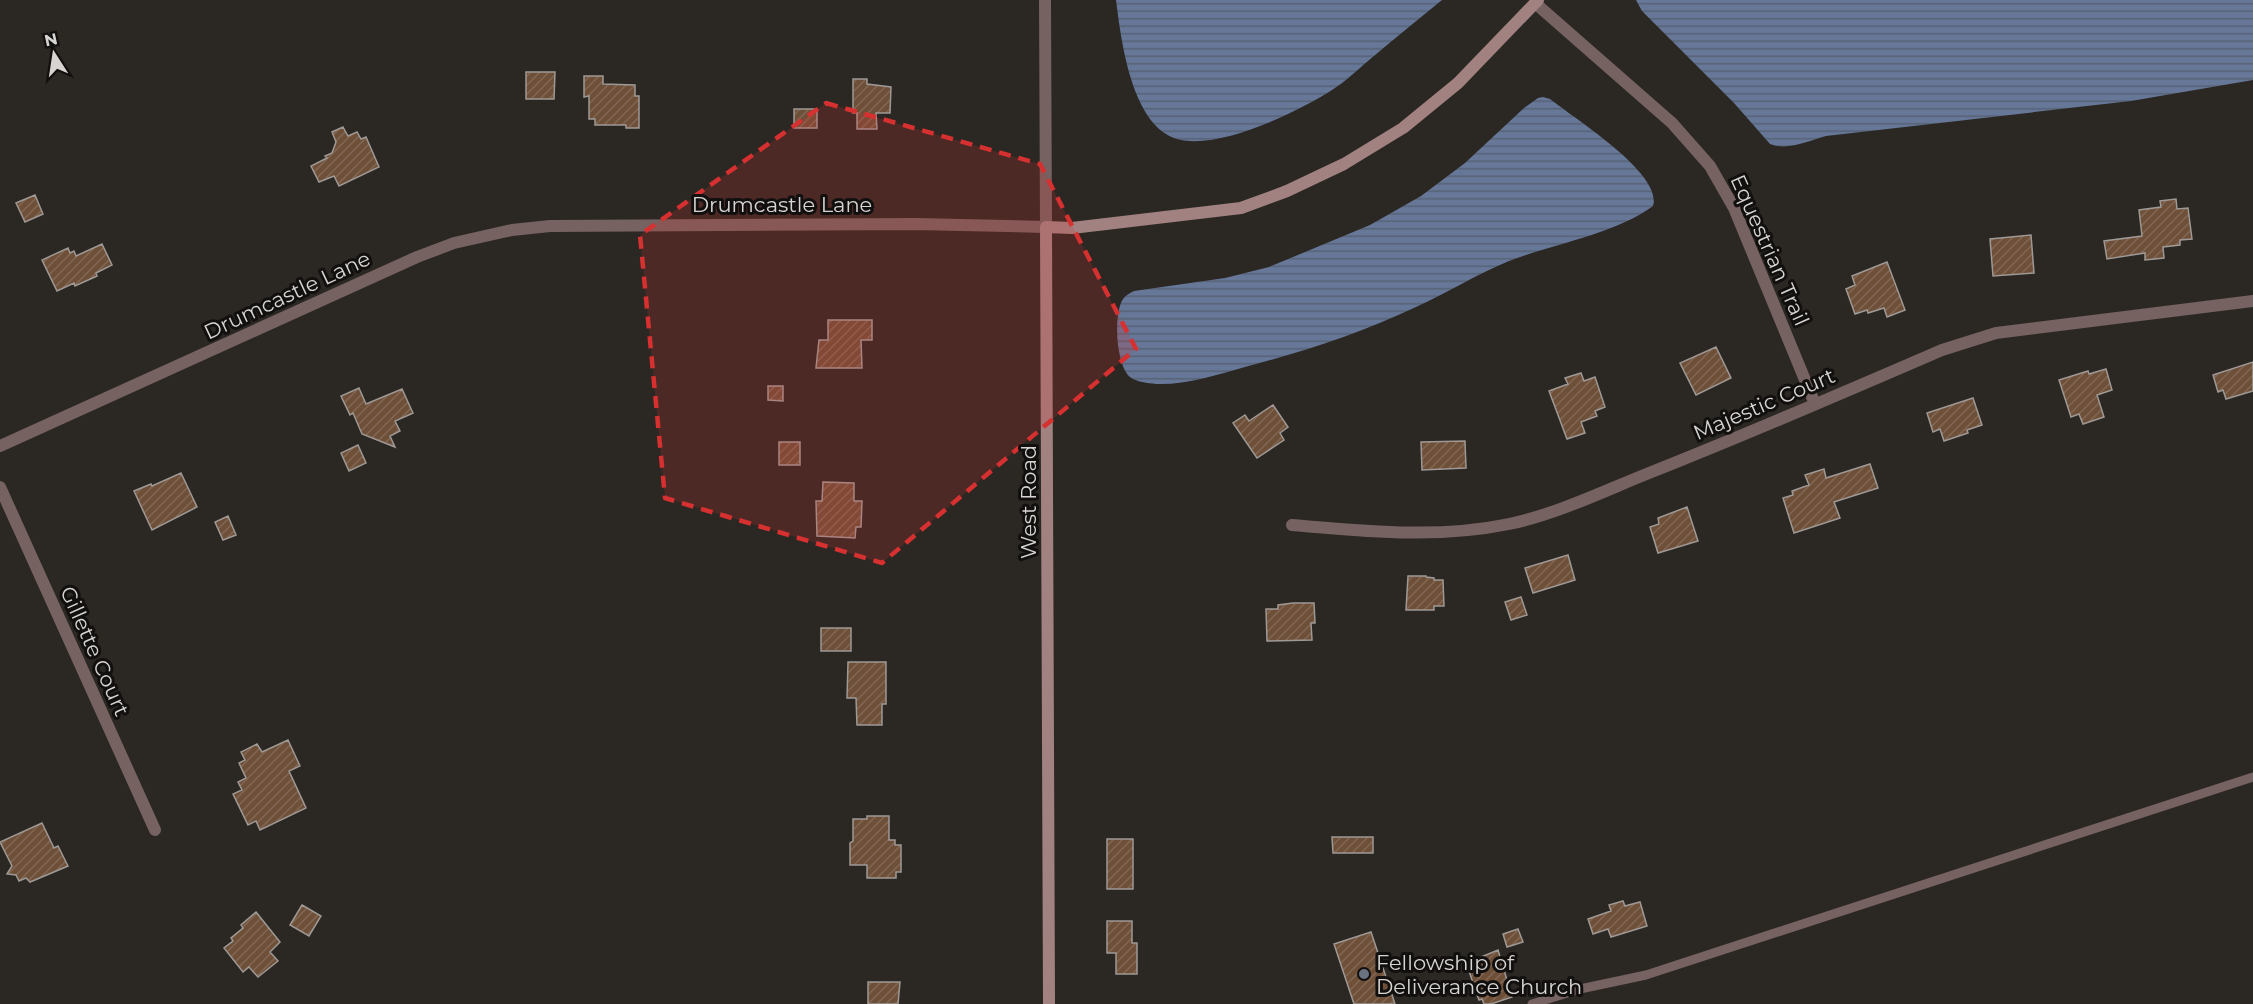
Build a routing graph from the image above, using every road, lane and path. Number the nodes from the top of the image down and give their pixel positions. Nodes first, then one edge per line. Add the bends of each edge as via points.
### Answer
1 (1045, 0) edge
2 (1537, 2) edge
3 (1046, 227) junction
4 (2253, 301) edge
5 (1815, 404) junction
6 (0, 446) edge
7 (0, 488) edge
8 (1292, 525) dead end
9 (2253, 777) edge
10 (155, 830) dead end
11 (1049, 1004) edge
12 (1532, 1004) edge

1 - 3 street, West Road
2 - 3 street, Drumcastle Lane via 1458,83 1403,128 1344,164 1287,191 1241,208 1072,228
2 - 5 street, Equestrian Trail via 1672,123 1710,166 1734,208
3 - 6 street, Drumcastle Lane via 676,224 512,230 454,243 417,257
3 - 11 street, West Road
4 - 5 street, Majestic Court via 1996,333 1942,350
5 - 8 street, Majestic Court via 1551,513 1510,524 1430,533
7 - 10 street, Gillette Court
9 - 12 lane via 1646,975

